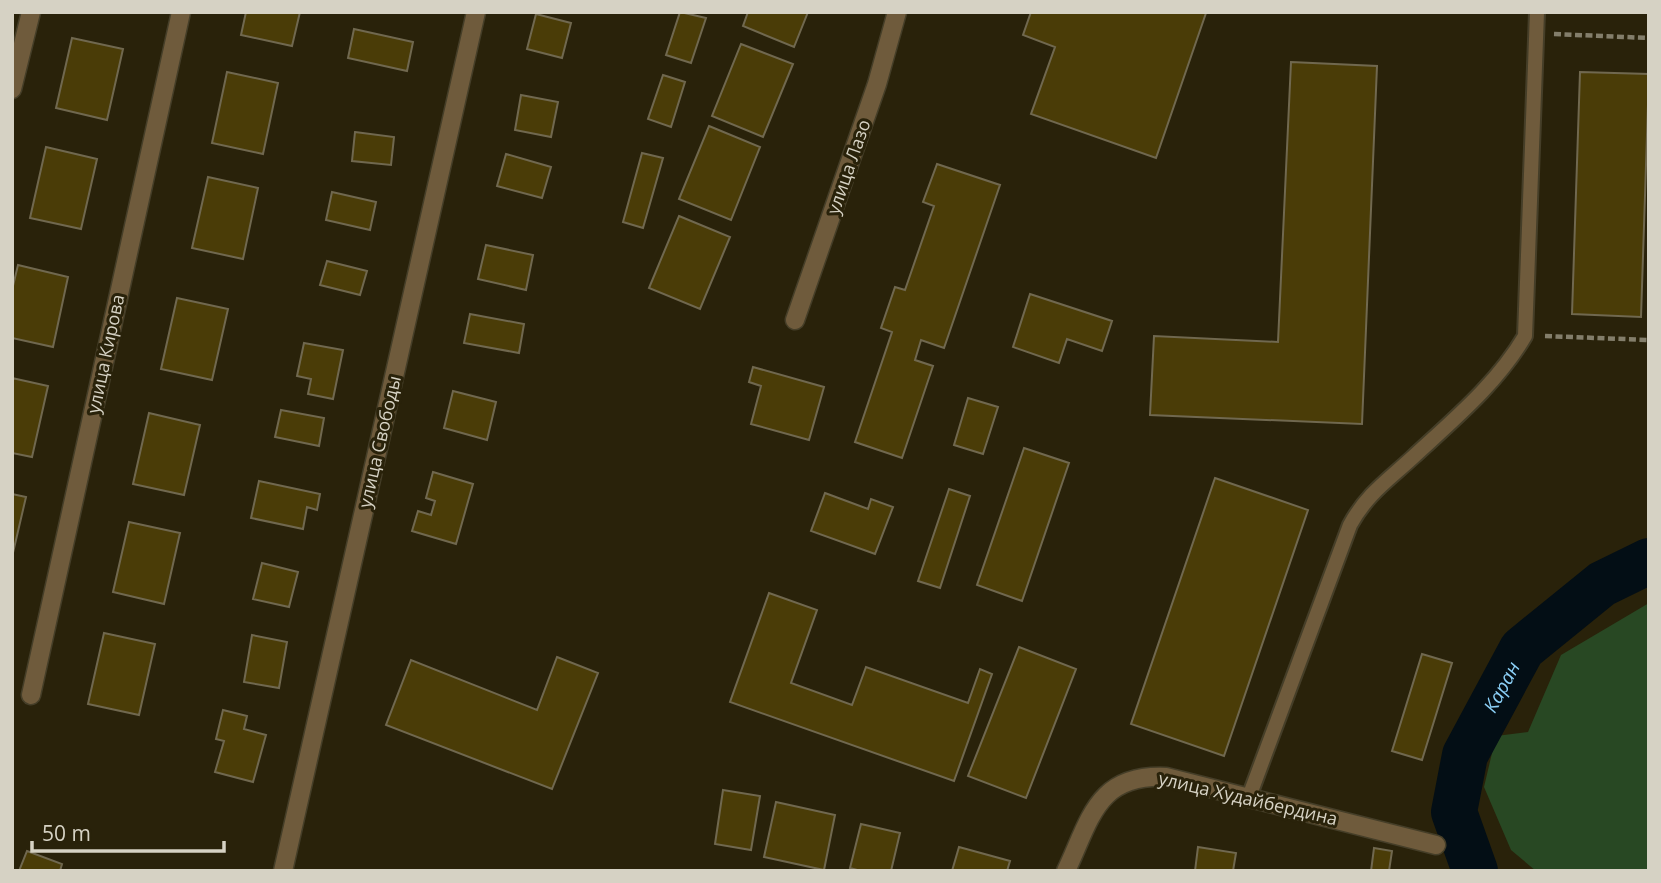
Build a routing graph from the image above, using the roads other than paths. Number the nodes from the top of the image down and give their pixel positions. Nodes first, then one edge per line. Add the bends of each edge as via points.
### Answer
1 (31, 12) edge
2 (181, 12) edge
3 (476, 12) edge
4 (897, 12) edge
5 (1536, 12) edge
6 (12, 89) edge
7 (795, 320) dead end
8 (31, 695) dead end
9 (1249, 797) junction
10 (1436, 845) dead end
11 (283, 871) edge
12 (1066, 871) edge

1 - 6 street
2 - 8 street, улица Кирова
3 - 11 street, улица Свободы
4 - 7 street, улица Лазо via 877,84
5 - 9 lane via 1525,336 1480,396 1376,488 1357,513
9 - 10 street, улица Худайбердина
9 - 12 street, улица Худайбердина via 1167,777 1125,781 1098,803

